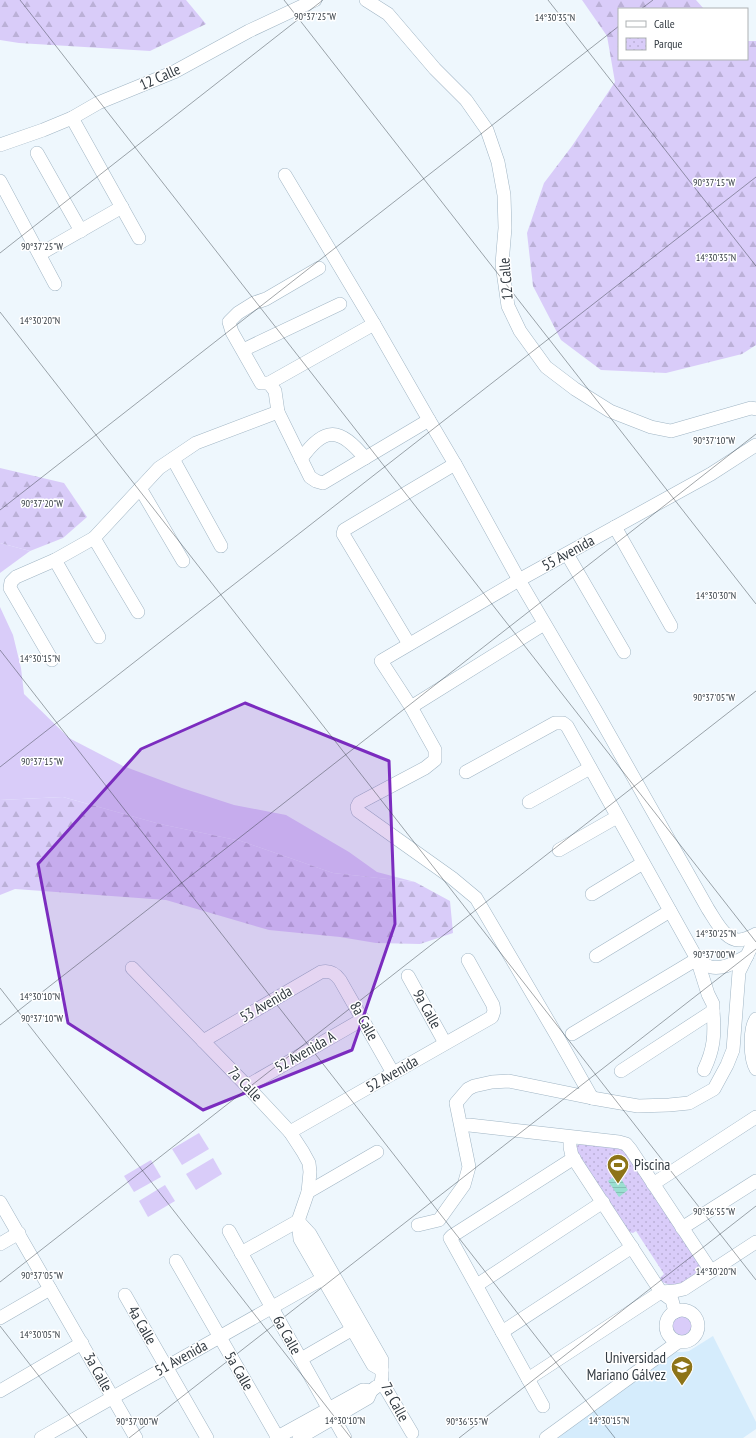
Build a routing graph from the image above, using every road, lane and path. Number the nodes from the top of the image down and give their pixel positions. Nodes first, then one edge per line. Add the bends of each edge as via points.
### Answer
1 (315, 0) edge
2 (366, 0) edge
3 (72, 118) junction
4 (43, 130) junction
5 (0, 145) edge
6 (37, 153) dead end
7 (0, 154) edge
8 (285, 175) dead end
9 (0, 181) edge
10 (122, 208) junction
11 (81, 231) junction
12 (139, 238) dead end
13 (40, 254) junction
14 (319, 268) dead end
15 (55, 284) dead end
16 (340, 304) dead end
17 (374, 324) junction
18 (243, 350) junction
19 (269, 383) junction
20 (756, 409) edge
21 (278, 412) junction
22 (429, 420) junction
23 (756, 445) edge
24 (301, 458) junction
25 (365, 458) junction
26 (173, 459) junction
27 (455, 464) junction
28 (140, 488) junction
29 (615, 527) junction
30 (94, 538) junction
31 (221, 546) dead end
32 (567, 554) junction
33 (55, 560) junction
34 (183, 561) dead end
35 (519, 580) junction
36 (138, 612) dead end
37 (544, 624) junction
38 (671, 626) dead end
39 (99, 637) dead end
40 (409, 644) junction
41 (624, 652) dead end
42 (52, 660) dead end
43 (411, 707) junction
44 (590, 768) junction
45 (466, 772) dead end
46 (529, 802) dead end
47 (617, 817) junction
48 (559, 850) dead end
49 (643, 863) junction
50 (592, 894) dead end
51 (670, 911) junction
52 (756, 934) edge
53 (756, 937) edge
54 (596, 956) dead end
55 (747, 956) junction
56 (697, 959) junction
57 (468, 960) dead end
58 (132, 968) dead end
59 (331, 972) joint
60 (408, 976) dead end
61 (714, 1011) junction
62 (362, 1019) junction
63 (756, 1019) edge
64 (572, 1034) dead end
65 (203, 1041) junction
66 (445, 1043) junction
67 (756, 1069) edge
68 (704, 1070) dead end
69 (621, 1071) dead end
70 (393, 1073) junction
71 (247, 1086) junction
72 (592, 1098) junction
73 (756, 1117) edge
74 (469, 1125) dead end
75 (290, 1132) junction
76 (570, 1138) junction
77 (377, 1152) dead end
78 (574, 1158) junction
79 (756, 1181) edge
80 (653, 1184) junction
81 (308, 1192) junction
82 (0, 1202) edge
83 (603, 1202) junction
84 (298, 1221) junction
85 (418, 1225) dead end
86 (682, 1228) junction
87 (229, 1231) dead end
88 (19, 1233) junction
89 (756, 1242) edge
90 (0, 1244) edge
91 (632, 1247) junction
92 (241, 1253) junction
93 (176, 1261) dead end
94 (711, 1271) junction
95 (322, 1278) junction
96 (477, 1285) junction
97 (684, 1288) junction
98 (50, 1289) junction
99 (662, 1292) junction
100 (125, 1295) dead end
101 (271, 1307) junction
102 (674, 1312) junction
103 (690, 1312) junction
104 (0, 1318) edge
105 (351, 1330) junction
106 (502, 1332) junction
107 (219, 1336) junction
108 (673, 1339) junction
109 (82, 1343) junction
110 (301, 1359) junction
111 (166, 1366) junction
112 (528, 1379) junction
113 (378, 1381) junction
114 (0, 1391) edge
115 (112, 1396) junction
116 (543, 1406) dead end
117 (331, 1413) junction
118 (412, 1433) dead end
119 (40, 1438) edge
120 (136, 1438) edge
121 (207, 1438) edge
122 (277, 1438) edge
123 (299, 1438) edge
124 (346, 1438) edge
125 (546, 1438) edge

1 - 3 street, 12 Calle via 249,31 174,72 98,103
2 - 20 street, 12 Calle via 388,14 435,69 466,100 487,130 498,162 504,195 502,264 508,306 520,331 546,367 575,390 610,411 651,427 672,431 751,408
3 - 4 street, 12 Calle
3 - 10 street
4 - 5 street, 12 Calle
4 - 7 street via 33,140
6 - 11 street
8 - 17 street
9 - 13 street
10 - 11 street
10 - 12 street
11 - 13 street
13 - 15 street
14 - 18 street via 238,313 230,322 232,332
16 - 18 street
17 - 19 street
17 - 22 street
18 - 19 street via 261,383
19 - 21 street via 275,391
21 - 24 street
21 - 26 street via 196,443
22 - 25 street
22 - 27 street
23 - 29 street, 55 Avenida via 711,474
24 - 25 street via 318,439 336,434 354,444
24 - 25 street via 310,477 323,483
26 - 28 street via 159,468
26 - 31 street
27 - 35 street
27 - 40 street via 344,530 343,534
28 - 30 street
28 - 34 street
29 - 32 street, 55 Avenida
29 - 38 street
30 - 33 street
30 - 36 street
32 - 35 street, 55 Avenida
32 - 41 street
33 - 39 street
33 - 42 street via 16,577 10,588
35 - 37 street
35 - 40 street, 55 Avenida
37 - 43 street
37 - 52 street via 724,933 736,940 743,940
40 - 43 street, 55 Avenida via 380,661
43 - 72 street via 435,750 435,760 425,768 359,803 358,812 452,878 476,898
44 - 45 street via 567,726 555,723
44 - 46 street
44 - 47 street
47 - 48 street
47 - 49 street
49 - 50 street
49 - 51 street
51 - 54 street
51 - 56 street
53 - 55 street
55 - 56 street via 721,967 711,967
55 - 72 street via 739,972 733,1050 714,1089 689,1103 669,1105 638,1106
56 - 61 street
56 - 64 street
57 - 66 street, 52 Avenida via 493,1005 493,1014 488,1020
58 - 65 street, 7a Calle
59 - 62 street, 8a Calle via 340,980
59 - 65 street, 53 Avenida via 322,972
60 - 66 street, 9a Calle
61 - 68 street via 712,1053
61 - 69 street
62 - 70 street, 8a Calle
62 - 71 street, 52 Avenida A
63 - 67 street via 752,1027 751,1055
65 - 71 street, 7a Calle
66 - 70 street, 52 Avenida
70 - 75 street, 52 Avenida
71 - 75 street, 7a Calle
72 - 85 street via 509,1081 492,1082 468,1089 456,1103 468,1167 464,1185 439,1220
73 - 80 street
74 - 76 street
75 - 81 street, 7a Calle via 309,1163
76 - 78 street
76 - 80 street via 626,1144
77 - 81 street
78 - 83 street
78 - 96 street via 451,1237
79 - 86 street
80 - 86 street
81 - 84 street, 7a Calle
82 - 88 street, 3a Calle
83 - 91 street
83 - 96 street
84 - 92 street
84 - 95 street, 7a Calle via 300,1239
84 - 113 street, 7a Calle via 310,1234 382,1360
86 - 94 street
87 - 92 street, 6a Calle
88 - 90 street
88 - 98 street, 3a Calle
89 - 94 street
91 - 99 street
91 - 106 street
92 - 101 street, 6a Calle
93 - 107 street, 5a Calle
94 - 97 street
95 - 101 street, 51 Avenida
95 - 105 street, 7a Calle
96 - 106 street
97 - 99 street
97 - 103 street
98 - 104 street
98 - 109 street, 3a Calle
99 - 102 street via 672,1300
99 - 112 street
100 - 111 street, 4a Calle
101 - 107 street, 51 Avenida
101 - 110 street, 6a Calle
102 - 103 street
102 - 108 street via 666,1323
103 - 108 street via 697,1319 696,1335 688,1342
105 - 110 street
105 - 113 street, 7a Calle via 373,1365
106 - 112 street
107 - 111 street, 51 Avenida
107 - 122 street, 5a Calle
108 - 125 street via 660,1356
109 - 114 street
109 - 115 street, 3a Calle
110 - 117 street, 6a Calle
111 - 115 street, 51 Avenida
111 - 121 street, 4a Calle
112 - 116 street
113 - 117 street via 368,1398
113 - 118 street, 7a Calle via 386,1389
115 - 119 street, 51 Avenida
115 - 120 street, 3a Calle
117 - 122 street
117 - 123 street
117 - 124 street, 6a Calle

